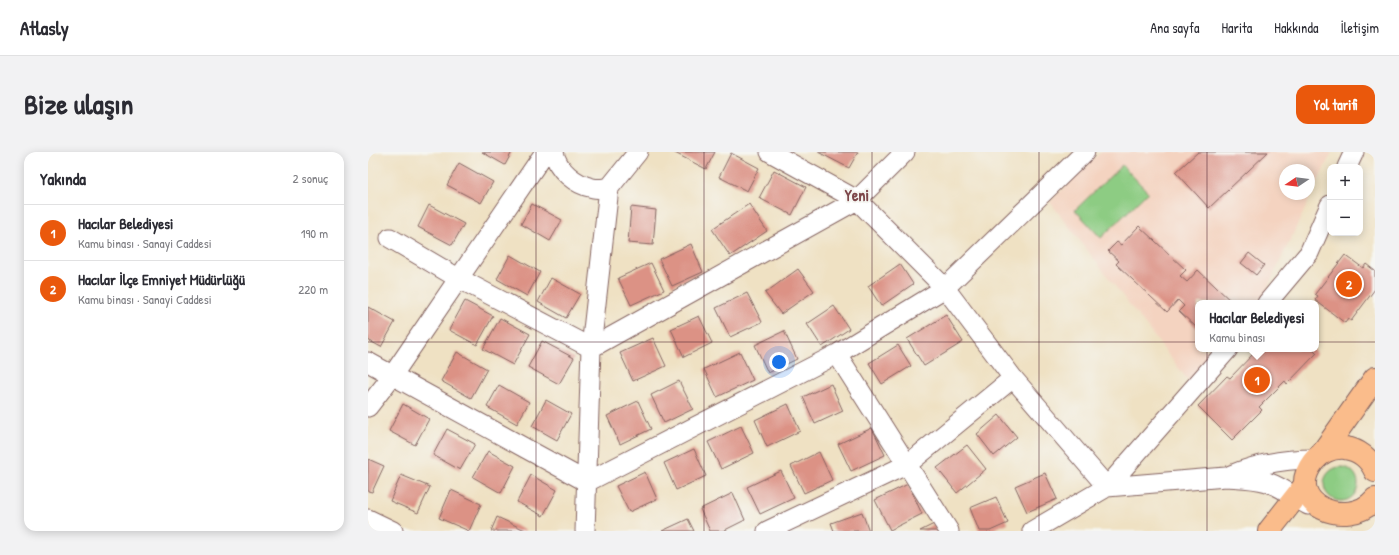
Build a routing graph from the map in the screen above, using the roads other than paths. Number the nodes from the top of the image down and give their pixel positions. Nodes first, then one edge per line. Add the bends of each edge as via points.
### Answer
1 (545, 152) edge
2 (554, 152) edge
3 (638, 152) edge
4 (770, 152) edge
5 (905, 152) edge
6 (1085, 152) edge
7 (1354, 152) edge
8 (1348, 164) edge
9 (609, 188) junction
10 (857, 200) junction
11 (1327, 212) edge
12 (390, 238) dead end
13 (458, 278) junction
14 (945, 288) junction
15 (1270, 300) edge
16 (591, 348) junction
17 (1225, 352) edge
18 (837, 354) junction
19 (368, 362) edge
20 (392, 376) junction
21 (1013, 378) junction
22 (1375, 378) edge
23 (368, 407) edge
24 (1365, 450) edge
25 (1319, 456) junction
26 (908, 464) junction
27 (1375, 471) edge
28 (1226, 477) junction
29 (587, 482) junction
30 (1107, 487) junction
31 (1300, 491) junction
32 (1363, 514) edge
33 (368, 519) edge
34 (393, 531) edge
35 (585, 531) edge
36 (767, 531) edge
37 (949, 531) edge
38 (1032, 531) edge
39 (1269, 531) edge

1 - 13 street
2 - 9 street via 555,159 564,172 577,182 593,188
3 - 9 street
4 - 10 street
5 - 10 street
6 - 14 street
7 - 8 street
9 - 16 street
10 - 14 street
10 - 16 street
11 - 15 street via 1309,253
12 - 13 street
13 - 16 street
13 - 20 street
14 - 18 street
14 - 21 street
16 - 29 street
17 - 30 street
18 - 26 street
18 - 29 street
19 - 20 street
20 - 23 street
20 - 29 street
21 - 26 street
21 - 30 street
22 - 25 main road
24 - 25 main road via 1339,448
24 - 27 main road
25 - 28 street via 1259,465
25 - 31 main road via 1309,467
26 - 36 street
26 - 37 street
28 - 30 street
28 - 31 street via 1245,478
29 - 35 street
30 - 38 street
31 - 32 main road via 1306,494 1314,509 1333,520 1346,521
31 - 39 main road
33 - 34 street

